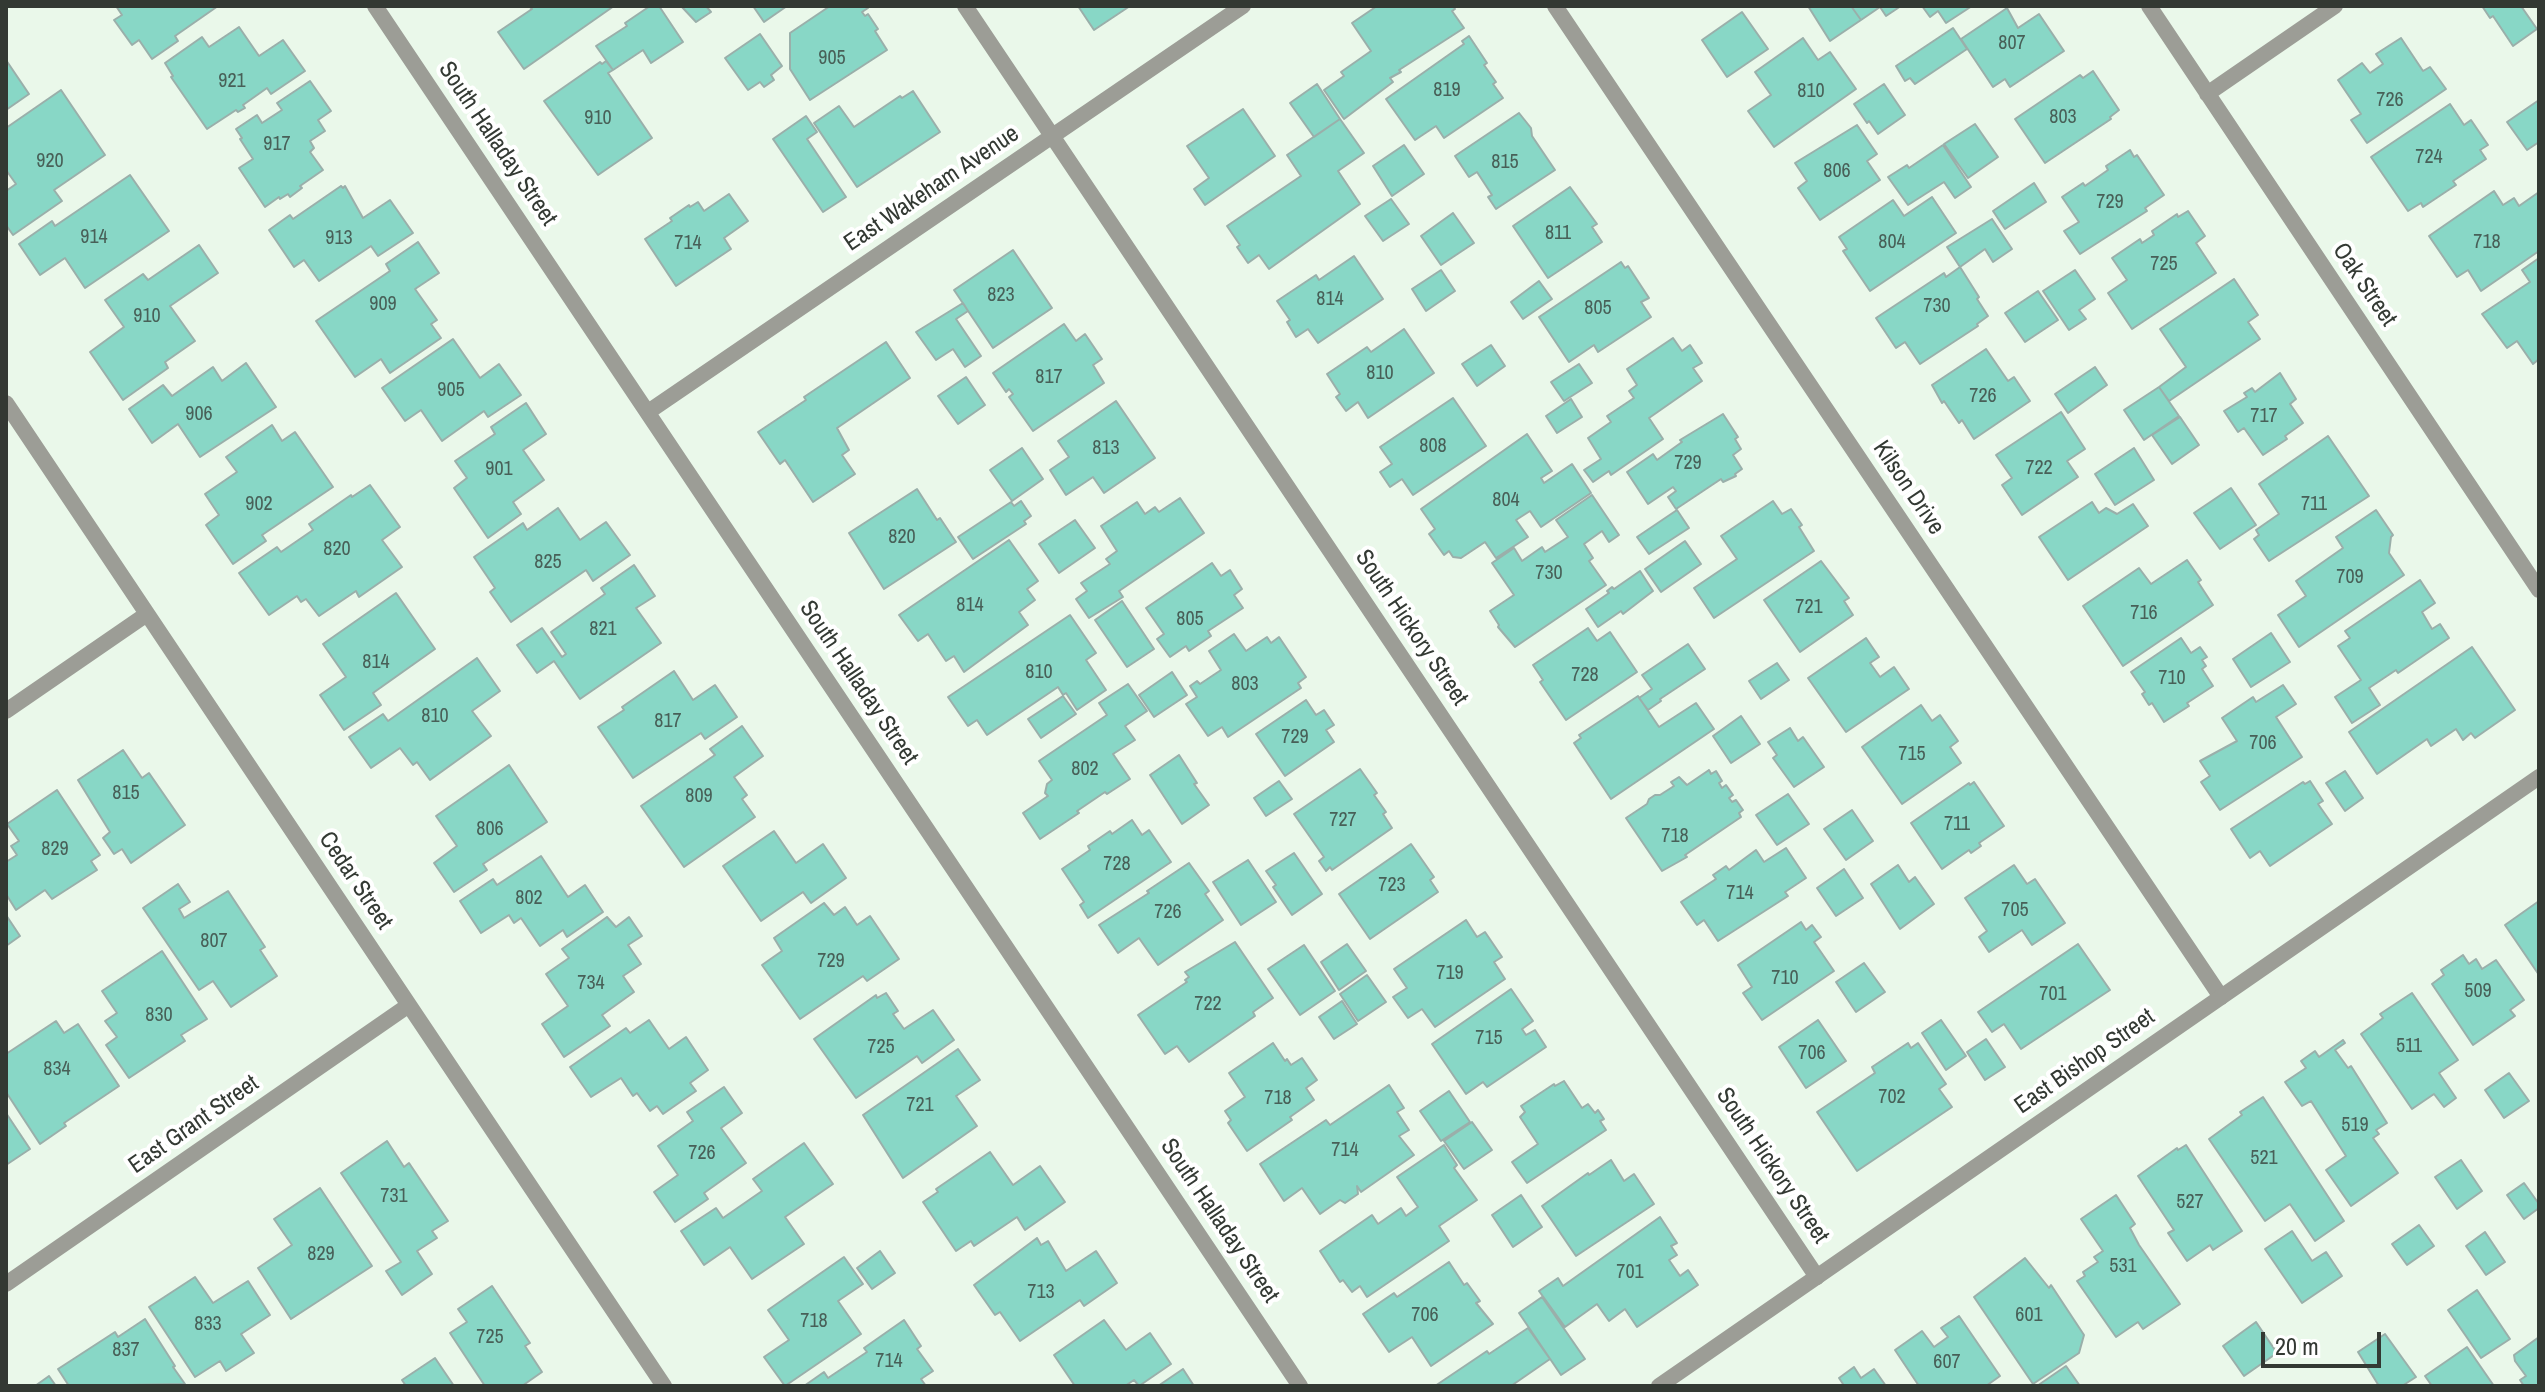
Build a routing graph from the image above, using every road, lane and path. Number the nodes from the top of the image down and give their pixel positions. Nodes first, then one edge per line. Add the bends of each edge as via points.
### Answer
1 (375, 6) edge
2 (965, 6) edge
3 (1243, 6) edge
4 (1555, 6) edge
5 (2149, 6) edge
6 (2335, 6) edge
7 (2207, 94) junction
8 (1052, 136) junction
9 (6, 403) edge
10 (648, 412) junction
11 (2539, 590) edge
12 (147, 614) junction
13 (6, 711) edge
14 (2539, 777) edge
15 (2221, 997) junction
16 (409, 1005) junction
17 (1817, 1277) junction
18 (6, 1284) edge
19 (664, 1386) edge
20 (1300, 1386) edge
21 (1659, 1386) edge

1 - 10 street, South Halladay Street
2 - 8 street, South Hickory Street
3 - 8 street, East Wakeham Avenue
4 - 15 street, Kilson Drive
5 - 7 street, Oak Street
6 - 7 street
7 - 11 street, Oak Street
8 - 10 street, East Wakeham Avenue
8 - 17 street, South Hickory Street
9 - 12 street, Cedar Street
10 - 20 street, South Halladay Street
12 - 13 street
12 - 16 street, Cedar Street
14 - 15 street, East Bishop Street
15 - 17 street, East Bishop Street
16 - 18 street, East Grant Street
16 - 19 street, Cedar Street
17 - 21 street, East Bishop Street

